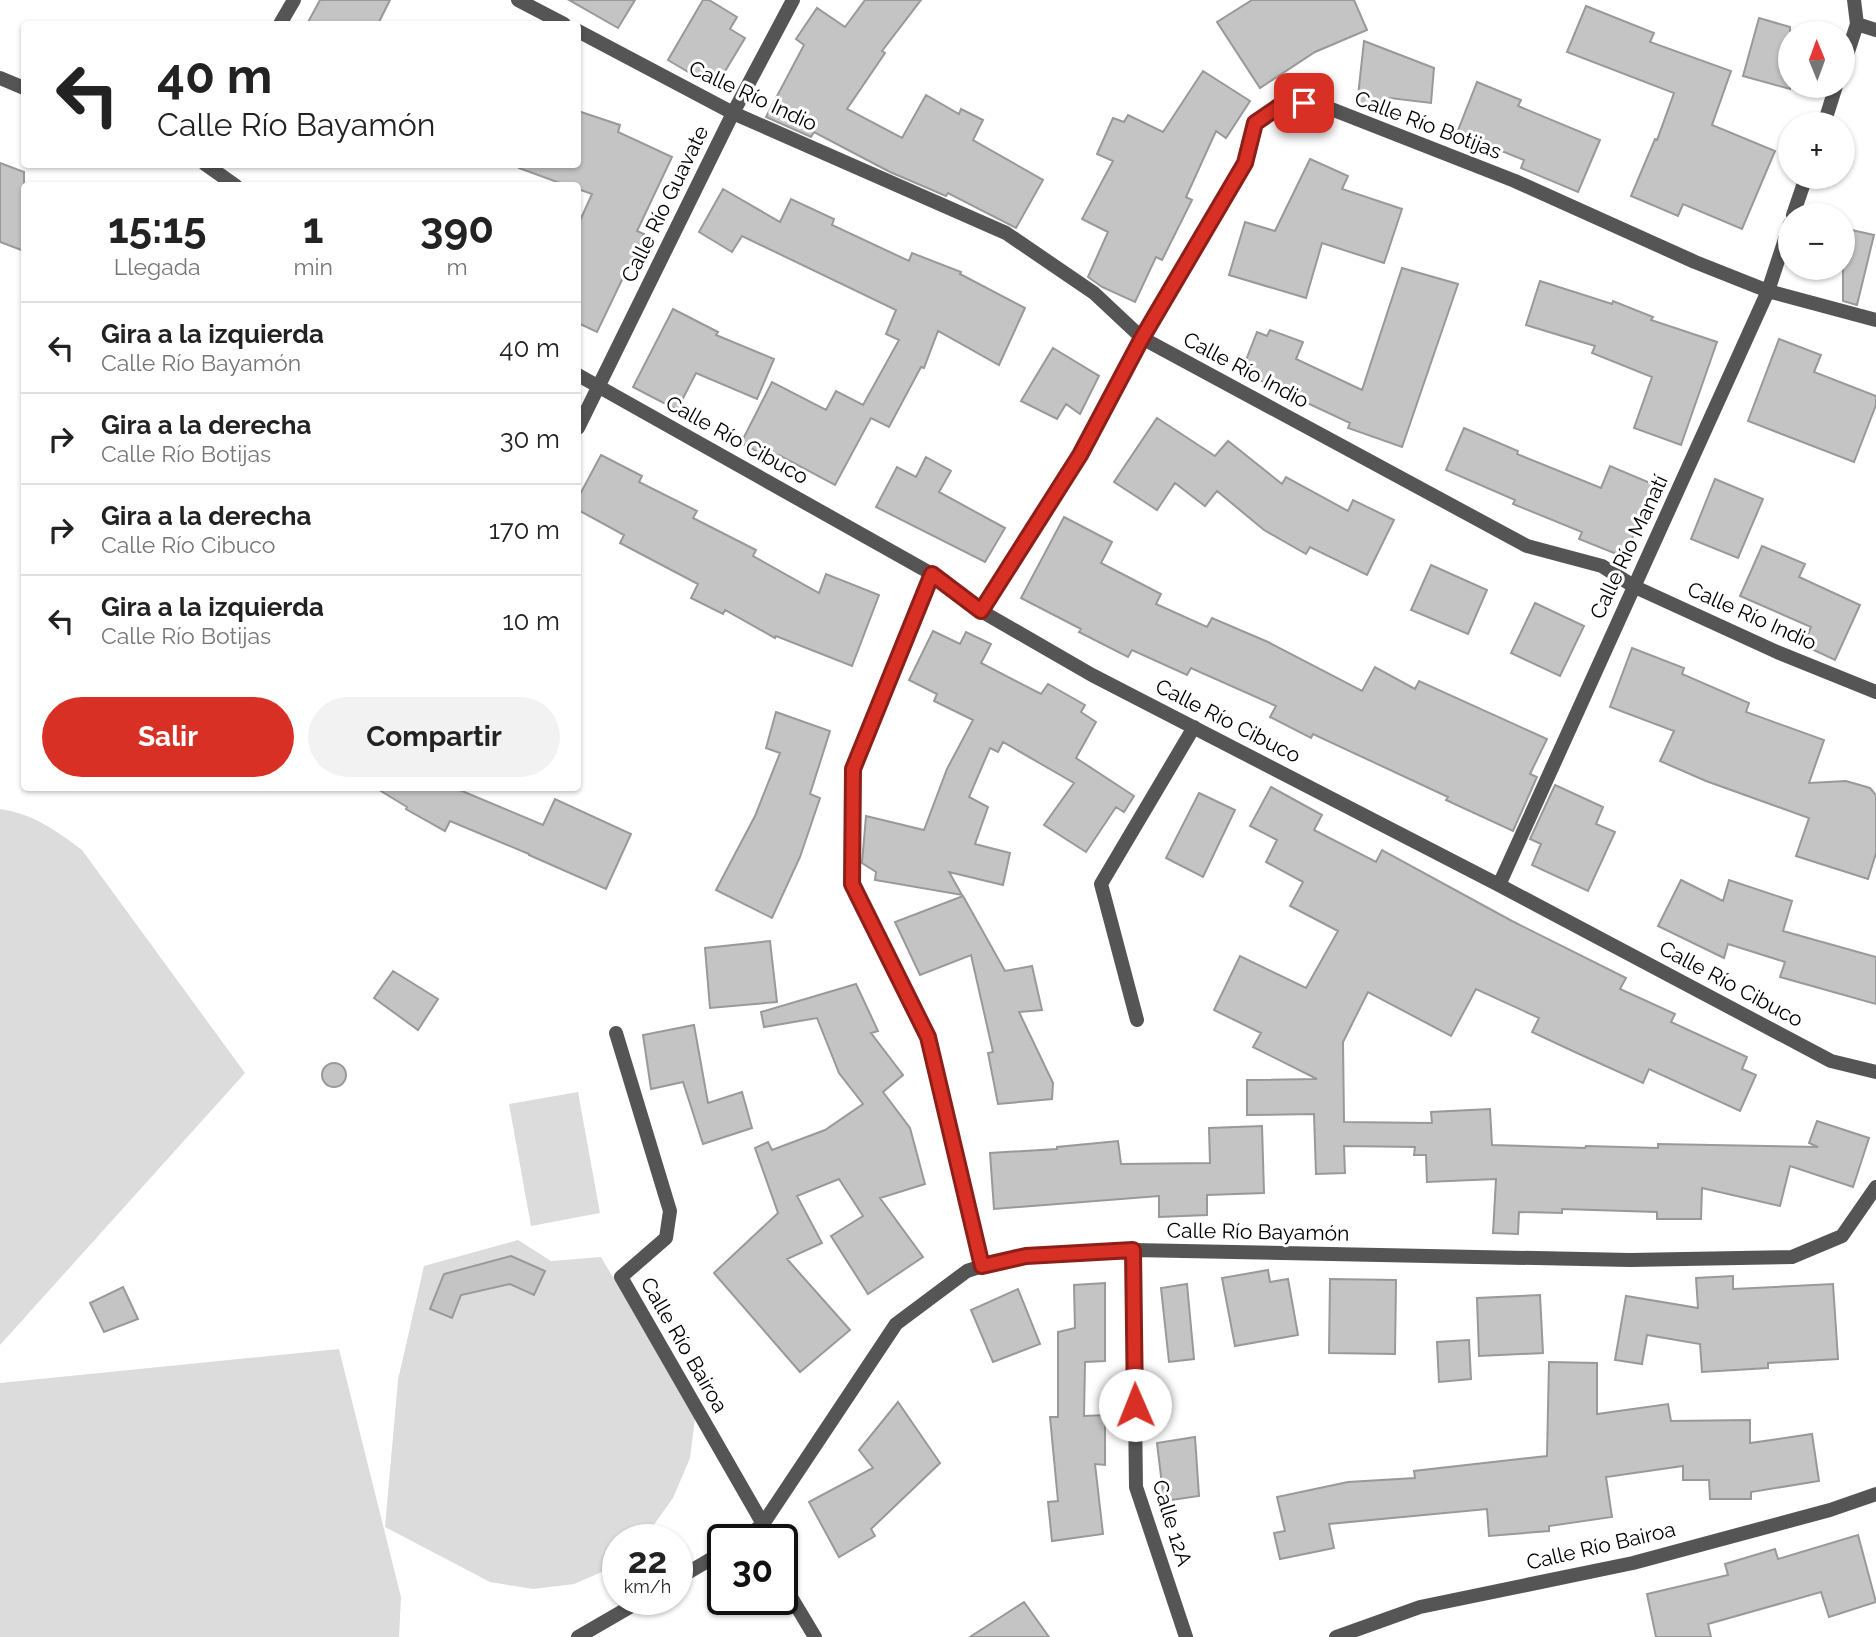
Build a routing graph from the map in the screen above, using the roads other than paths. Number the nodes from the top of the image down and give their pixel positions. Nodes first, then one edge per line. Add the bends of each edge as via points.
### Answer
1 (294, 0) edge
2 (518, 0) edge
3 (793, 0) edge
4 (1854, 0) edge
5 (282, 21) edge
6 (558, 21) edge
7 (1857, 24) junction
8 (1855, 30) edge
9 (1876, 30) edge
10 (581, 34) edge
11 (0, 78) edge
12 (21, 88) edge
13 (733, 113) junction
14 (211, 168) edge
15 (230, 182) edge
16 (1778, 261) edge
17 (1768, 291) junction
18 (1876, 320) edge
19 (1142, 338) junction
20 (581, 377) edge
21 (599, 386) junction
22 (581, 422) edge
23 (932, 574) junction
24 (1634, 587) junction
25 (981, 611) junction
26 (1876, 692) edge
27 (1194, 727) junction
28 (1499, 885) junction
29 (1137, 1020) dead end
30 (616, 1033) dead end
31 (1876, 1072) edge
32 (1876, 1187) edge
33 (1133, 1250) junction
34 (982, 1266) junction
35 (1876, 1494) edge
36 (749, 1524) edge
37 (761, 1524) edge
38 (798, 1609) edge
39 (616, 1615) edge
40 (578, 1637) edge
41 (815, 1637) edge
42 (1186, 1637) edge
43 (1336, 1637) edge

1 - 5 street
2 - 6 street
3 - 13 street, Calle Río Guavate
4 - 7 street
7 - 8 street
7 - 9 street
10 - 13 street, Calle Río Indio
11 - 12 street
13 - 19 street, Calle Río Indio via 1006,233 1094,293
13 - 21 street, Calle Río Guavate
14 - 15 street
16 - 17 street, Calle Río Manatí
17 - 18 street, Calle Río Botijas
17 - 19 street, Calle Río Botijas via 1515,181 1321,105 1287,101 1255,123 1245,163
17 - 24 street, Calle Río Manatí
19 - 24 street, Calle Río Indio via 1527,546 1602,566
19 - 25 street, Calle Río Botijas via 1080,455
20 - 21 street, Calle Río Cibuco
21 - 22 street, Calle Río Guavate
21 - 23 street, Calle Río Cibuco
23 - 25 street, Calle Río Cibuco
23 - 34 street via 853,769 852,884 928,1037
24 - 26 street, Calle Río Indio
24 - 28 street, Calle Río Manatí
25 - 27 street, Calle Río Cibuco
27 - 28 street, Calle Río Cibuco
27 - 29 street via 1101,884
28 - 31 street, Calle Río Cibuco via 1831,1061
30 - 36 street, Calle Río Bairoa via 670,1211 666,1238 621,1277
32 - 33 street, Calle Río Bayamón via 1842,1236 1792,1257 1629,1260
33 - 34 street, Calle Río Bayamón via 1026,1256
33 - 42 street, Calle 12A via 1136,1486
34 - 37 street, Calle Río Bayamón via 967,1271 896,1324
35 - 43 street, Calle Río Bairoa via 1633,1563 1420,1607
38 - 41 street
39 - 40 street

